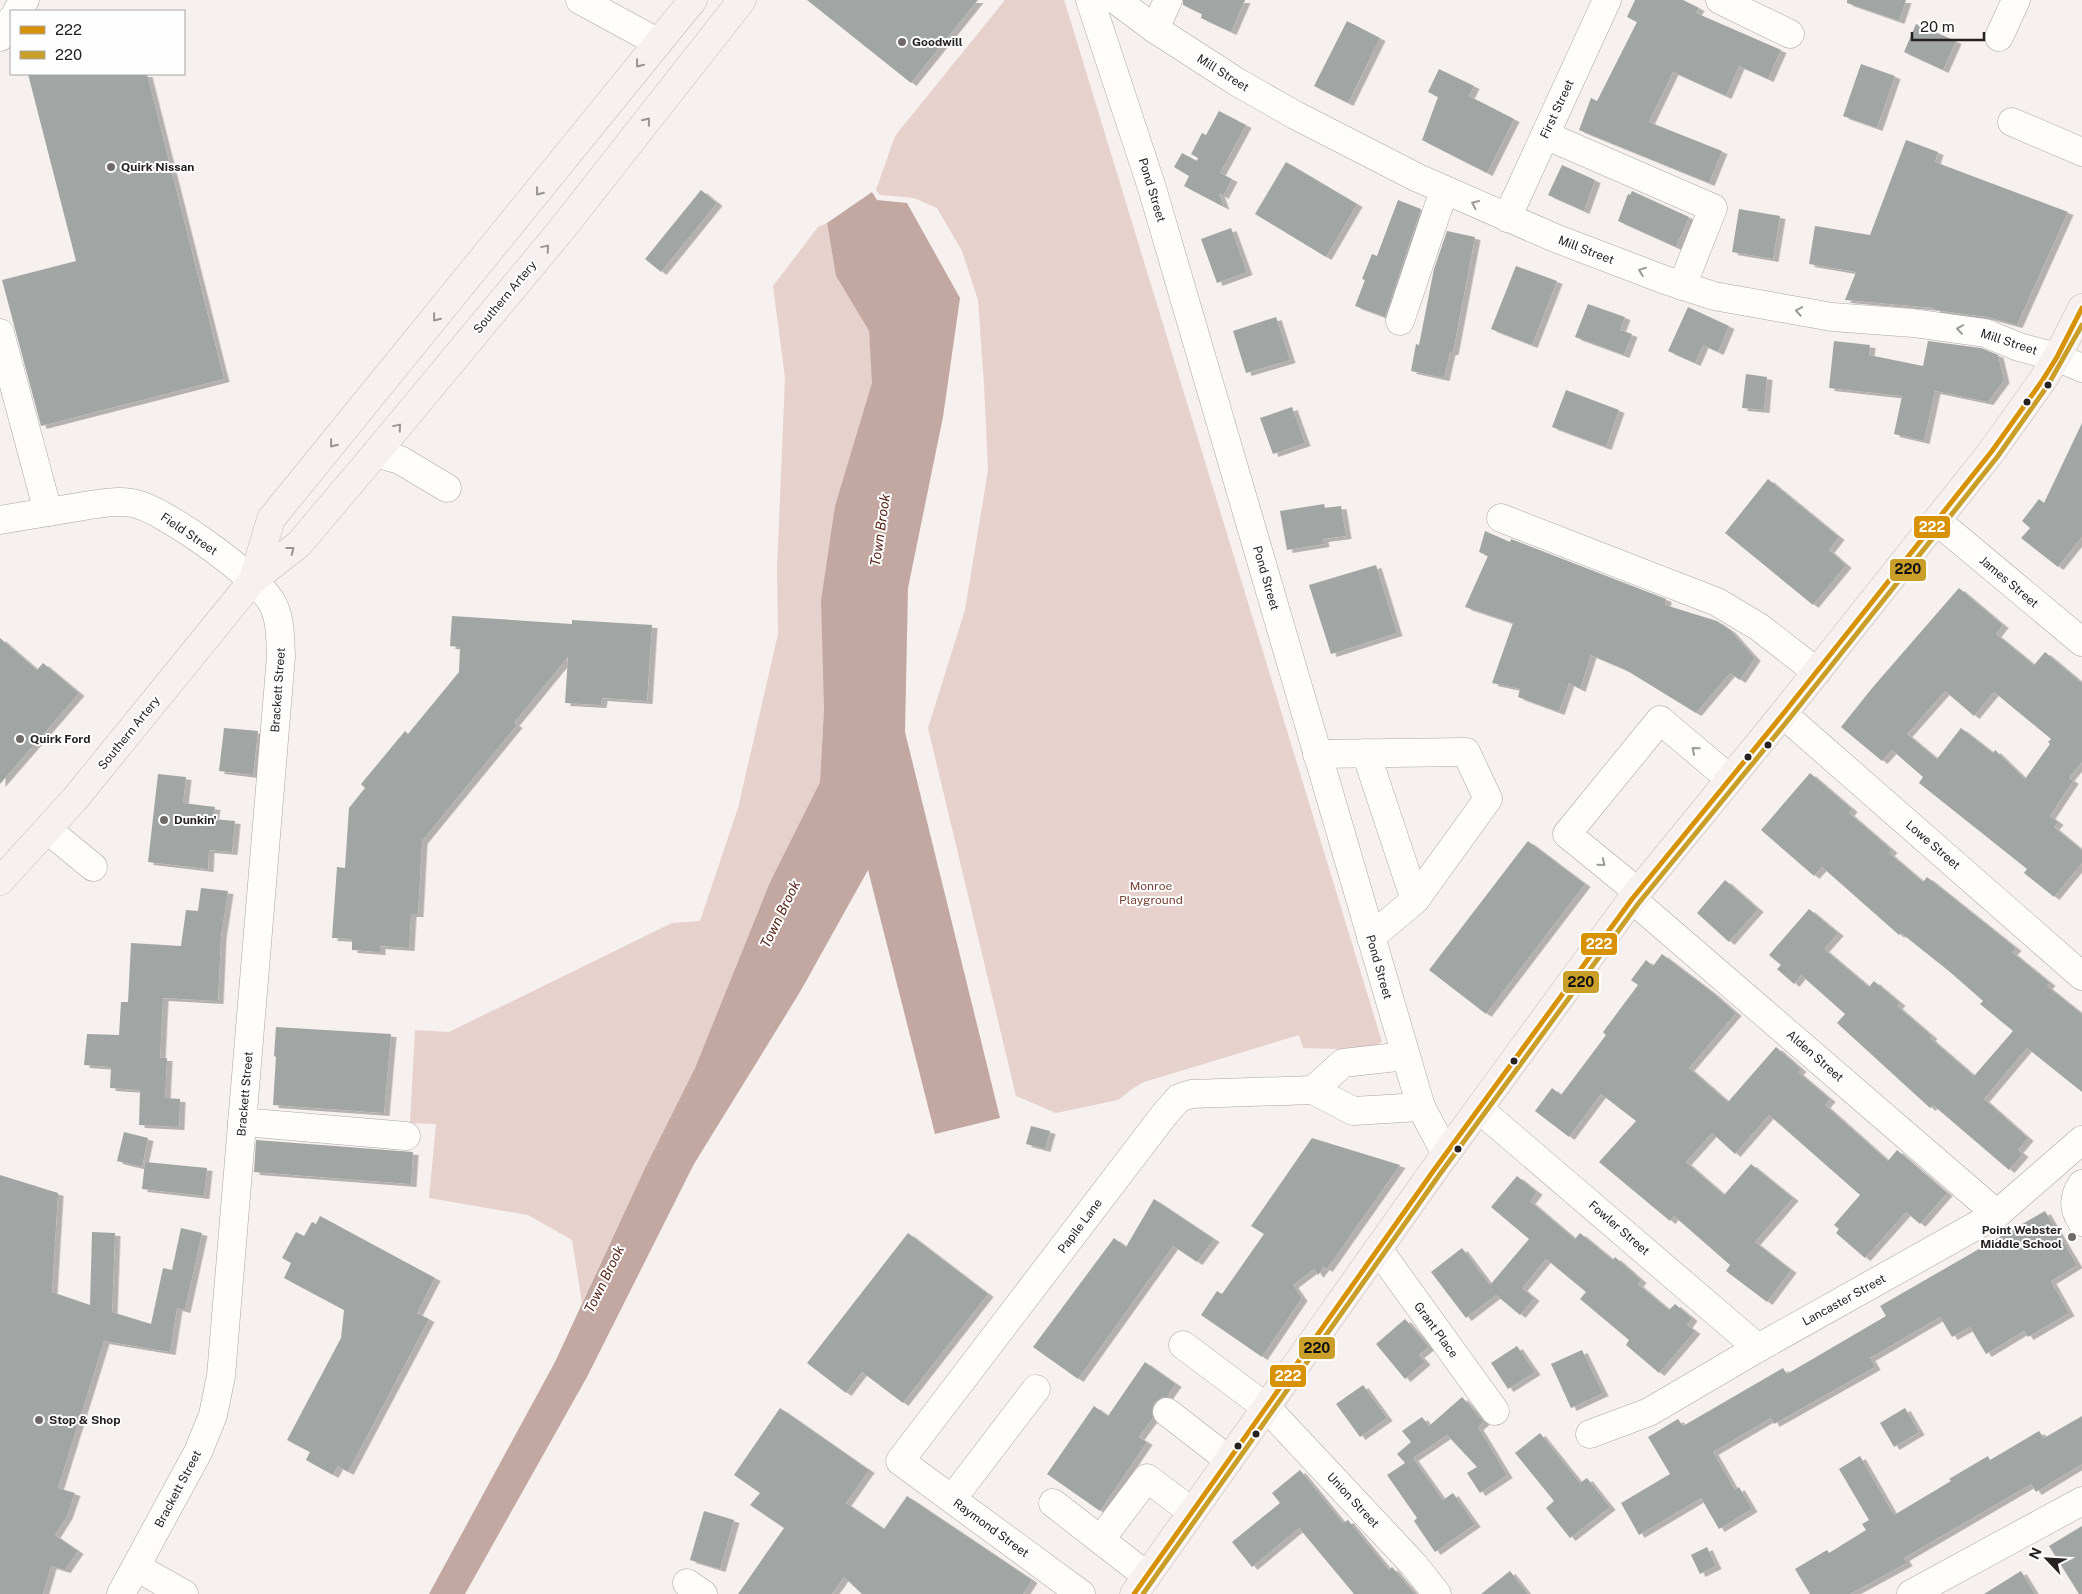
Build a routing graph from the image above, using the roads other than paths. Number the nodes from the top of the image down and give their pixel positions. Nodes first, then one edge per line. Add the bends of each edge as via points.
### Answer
1 (580, 0) edge
2 (693, 0) edge
3 (742, 0) edge
4 (1090, 0) edge
5 (1116, 0) edge
6 (1168, 0) edge
7 (1607, 0) edge
8 (1720, 0) edge
9 (2008, 3) edge
10 (10, 22) edge
11 (1155, 29) junction
12 (1790, 34) dead end
13 (1999, 37) dead end
14 (0, 38) edge
15 (657, 42) junction
16 (2012, 122) dead end
17 (1545, 135) junction
18 (2082, 152) edge
19 (1445, 190) junction
20 (1507, 218) junction
21 (1682, 286) junction
22 (2082, 308) edge
23 (1400, 320) dead end
24 (0, 333) edge
25 (2057, 357) junction
26 (2082, 368) edge
27 (376, 453) junction
28 (447, 488) dead end
29 (48, 512) junction
30 (1501, 518) dead end
31 (0, 520) edge
32 (1937, 522) junction
33 (253, 580) junction
34 (2082, 642) edge
35 (1817, 672) junction
36 (1783, 714) junction
37 (1318, 754) junction
38 (1366, 754) junction
39 (1730, 779) junction
40 (48, 830) junction
41 (93, 867) dead end
42 (0, 881) edge
43 (1635, 896) junction
44 (1415, 900) junction
45 (1371, 937) junction
46 (2082, 976) edge
47 (1406, 1056) junction
48 (1313, 1090) junction
49 (1421, 1107) junction
50 (1479, 1108) junction
51 (242, 1122) junction
52 (406, 1136) dead end
53 (2082, 1140) edge
54 (1446, 1154) junction
55 (2054, 1165) junction
56 (2082, 1178) edge
57 (2082, 1184) edge
58 (1997, 1214) junction
59 (2082, 1222) edge
60 (1378, 1249) junction
61 (1183, 1345) dead end
62 (1758, 1348) junction
63 (1036, 1389) dead end
64 (1267, 1408) junction
65 (1494, 1411) dead end
66 (1167, 1412) dead end
67 (1590, 1434) dead end
68 (1229, 1460) junction
69 (900, 1461) joint
70 (952, 1499) junction
71 (2082, 1501) edge
72 (1053, 1504) dead end
73 (1192, 1512) junction
74 (1100, 1540) junction
75 (136, 1567) junction
76 (1140, 1585) edge
77 (121, 1594) edge
78 (184, 1594) edge
79 (1081, 1594) edge
80 (1437, 1594) edge
81 (1911, 1594) edge

1 - 15 street
2 - 15 main road, Southern Artery
27 -> 3 main road, Southern Artery via 562,229
4 - 37 street, Pond Street via 1152,188
5 - 11 street
6 - 11 street
7 - 17 street, First Street
8 - 12 street
9 - 13 street
10 - 14 street
11 - 19 street, Mill Street via 1245,87 1356,147
15 -> 33 main road, Southern Artery via 534,198 271,519
16 - 18 street
17 - 20 street, First Street
17 - 21 street via 1713,208
20 -> 19 street, Mill Street
19 - 23 street
21 -> 20 street, Mill Street
25 -> 21 street, Mill Street via 2019,347 1985,333 1832,317 1714,296
22 - 25 main road
24 - 29 street
25 - 26 street, Mill Street
25 - 32 main road via 1992,451
27 - 28 street via 400,460
33 -> 27 main road, Southern Artery via 299,544
29 - 31 street, Field Street
29 - 33 street, Field Street via 111,502 134,503 184,528
30 - 35 street via 1716,602 1759,627
32 - 34 street, James Street
32 - 35 main road
33 - 40 main road, Southern Artery
33 - 51 street, Brackett Street via 271,601 280,626 281,656
35 - 36 main road
36 - 39 main road
36 - 46 street, Lowe Street
37 - 38 street
37 - 45 street, Pond Street
38 - 44 street
38 - 44 street via 1466,752 1488,799
39 - 43 main road
39 -> 43 street, Alden Street via 1660,720 1567,834
40 - 41 street
40 - 42 main road, Southern Artery
43 - 50 main road
43 - 58 street, Alden Street
44 - 45 street
45 - 47 street, Pond Street
47 - 48 street via 1342,1063
47 - 49 street, Pond Street
48 - 49 street via 1352,1111
48 - 69 street, Papile Lane via 1192,1094 1179,1098
49 - 54 street, Pond Street
50 - 54 main road
50 - 62 street, Fowler Street
51 - 52 street
51 - 75 street, Brackett Street via 221,1376 212,1415 198,1452
53 - 55 street, Lancaster Street
54 - 60 main road
55 - 56 street
55 - 58 street, Lancaster Street
57 - 59 street via 2074,1204
58 - 62 street, Lancaster Street
60 - 64 main road
60 - 65 street, Grant Place
61 - 64 street, Union Street
62 - 67 street, Lancaster Street via 1649,1412
63 - 70 street
64 - 68 main road
64 - 80 street, Union Street via 1408,1558
66 - 68 street
68 - 73 main road
69 - 70 street, Raymond Street
70 - 79 street, Raymond Street
71 - 81 street
72 - 74 street
73 - 74 street via 1147,1478
73 - 76 main road
74 - 76 street
75 - 77 street, Brackett Street
75 - 78 street

